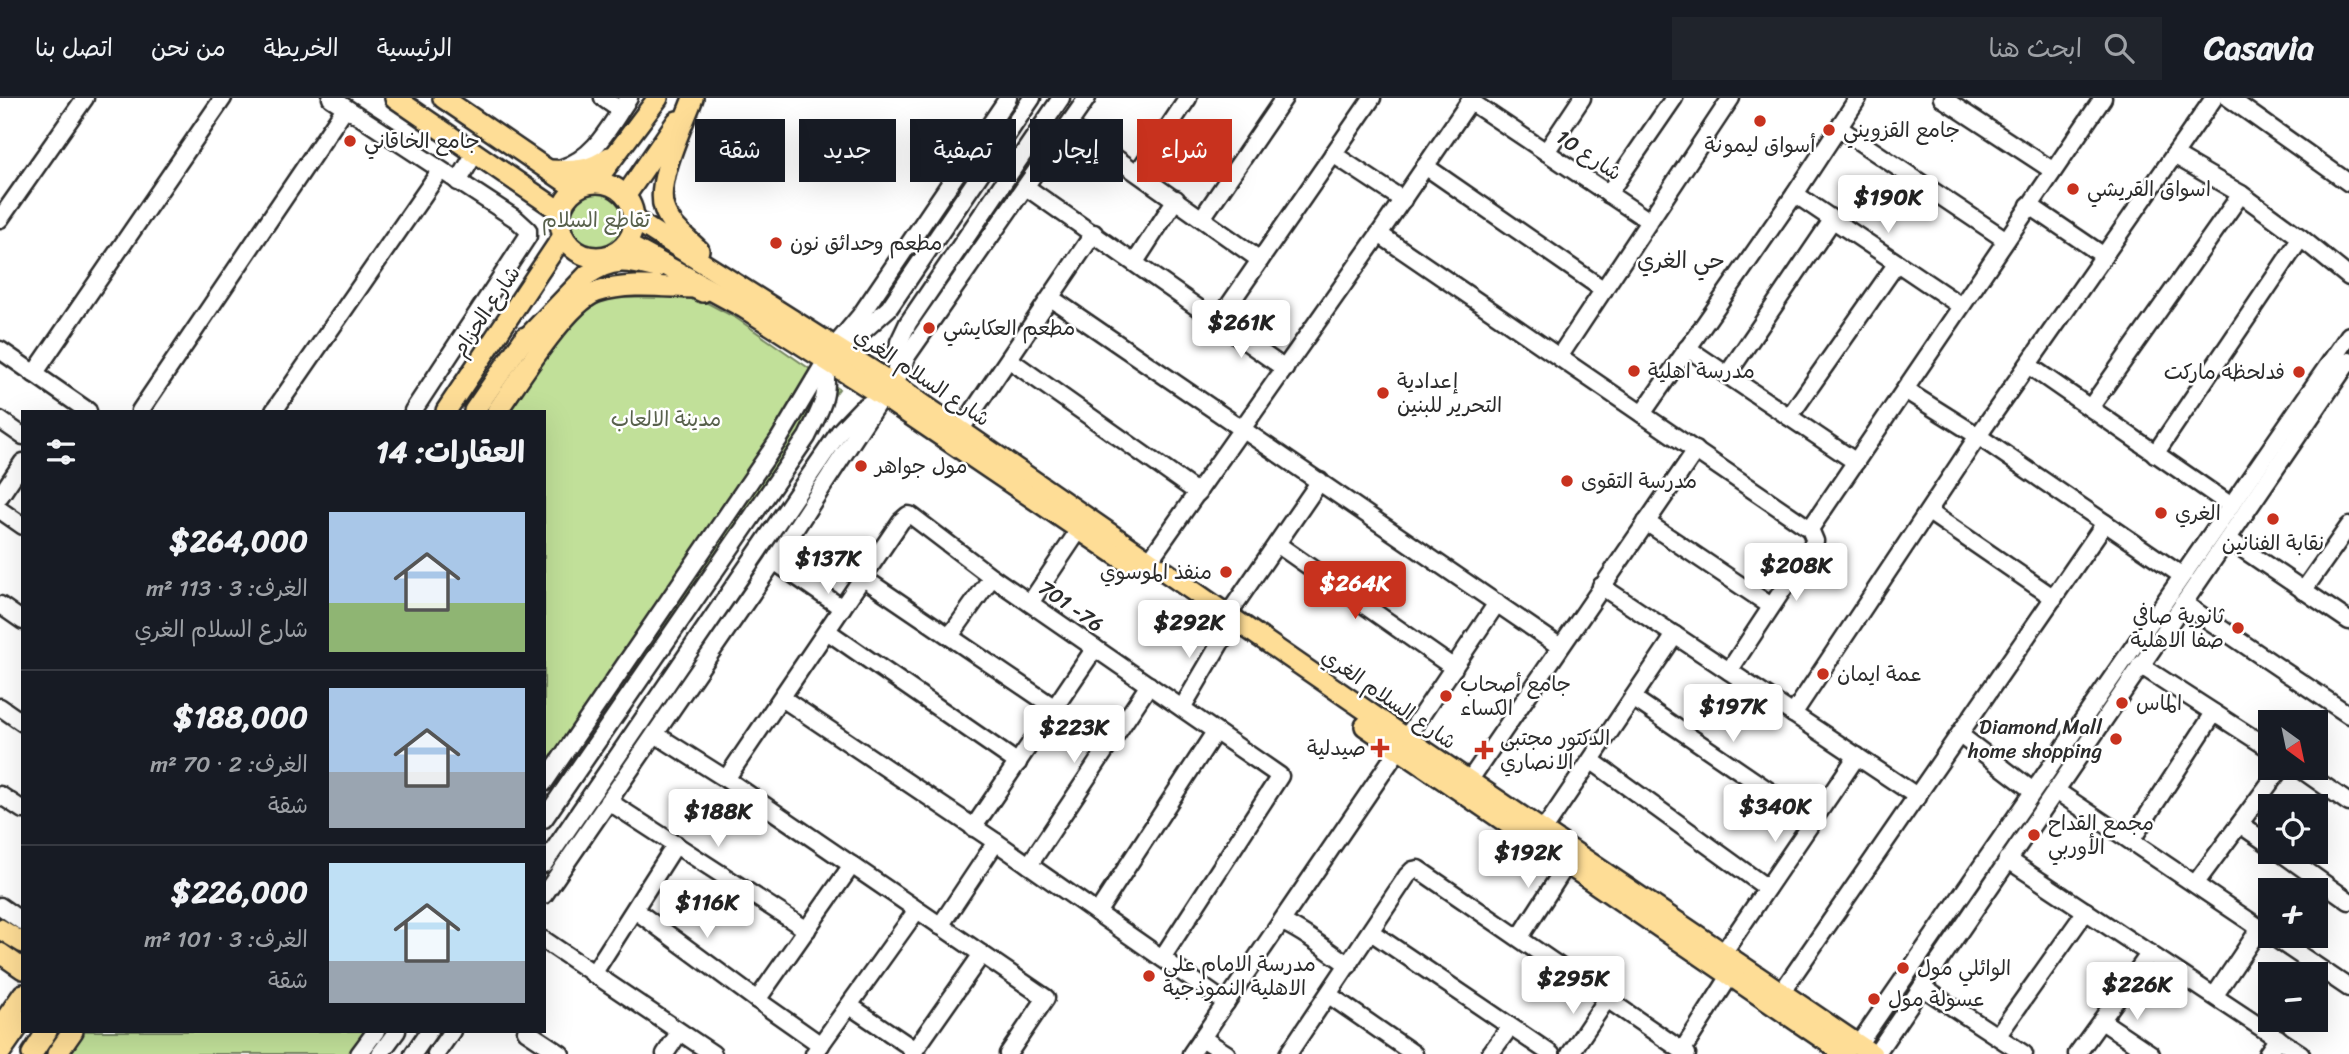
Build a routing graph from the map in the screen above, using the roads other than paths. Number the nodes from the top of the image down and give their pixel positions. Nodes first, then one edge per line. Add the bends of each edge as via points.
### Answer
1 (85, 98) edge
2 (223, 98) edge
3 (331, 98) edge
4 (395, 98) edge
5 (443, 98) edge
6 (603, 98) edge
7 (657, 98) edge
8 (693, 98) edge
9 (1008, 98) edge
10 (1032, 98) edge
11 (1061, 98) edge
12 (1087, 98) edge
13 (1188, 98) edge
14 (1284, 98) edge
15 (1372, 98) edge
16 (1582, 98) edge
17 (1674, 98) edge
18 (1731, 98) edge
19 (1857, 98) edge
20 (1942, 98) edge
21 (2103, 98) edge
22 (2214, 98) edge
23 (2228, 98) edge
24 (1471, 99) edge
25 (625, 104) edge
26 (345, 108) junction
27 (1073, 119) edge
28 (1174, 119) edge
29 (1839, 128) junction
30 (626, 142) junction
31 (1546, 152) junction
32 (475, 153) junction
33 (1333, 154) junction
34 (2174, 155) junction
35 (1425, 166) junction
36 (440, 170) junction
37 (551, 170) junction
38 (2052, 170) junction
39 (2348, 179) edge
40 (1030, 181) edge
41 (458, 182) junction
42 (1153, 182) edge
43 (586, 186) junction
44 (1026, 187) junction
45 (530, 191) junction
46 (1608, 194) junction
47 (1795, 194) junction
48 (2241, 194) junction
49 (626, 195) junction
50 (1176, 199) junction
51 (1403, 200) junction
52 (2029, 205) junction
53 (561, 212) junction
54 (1202, 218) junction
55 (0, 219) edge
56 (1833, 219) junction
57 (635, 220) junction
58 (1649, 222) junction
59 (1094, 233) junction
60 (1379, 234) junction
61 (563, 236) junction
62 (2301, 238) junction
63 (2006, 240) junction
64 (626, 244) junction
65 (585, 255) junction
66 (2104, 256) junction
67 (548, 258) junction
68 (1260, 260) junction
69 (1135, 262) junction
70 (1897, 263) junction
71 (681, 274) junction
72 (2349, 277) edge
73 (727, 278) junction
74 (1604, 290) junction
75 (1051, 298) junction
76 (1961, 306) junction
77 (742, 307) junction
78 (866, 320) junction
79 (1218, 321) junction
80 (2349, 335) edge
81 (905, 346) junction
82 (518, 347) junction
83 (1687, 348) junction
84 (0, 350) edge
85 (831, 354) junction
86 (1559, 357) junction
87 (1010, 360) junction
88 (2349, 361) edge
89 (2028, 365) junction
90 (1285, 369) junction
91 (34, 374) junction
92 (1727, 375) junction
93 (889, 390) junction
94 (1905, 390) junction
95 (2090, 408) junction
96 (2308, 408) junction
97 (87, 410) edge
98 (141, 410) edge
99 (275, 410) edge
100 (414, 410) edge
101 (447, 410) edge
102 (475, 410) edge
103 (498, 410) edge
104 (1642, 414) junction
105 (1789, 417) junction
106 (0, 420) edge
107 (961, 429) junction
108 (1243, 429) junction
109 (21, 435) edge
110 (1978, 436) junction
111 (1696, 450) junction
112 (2155, 454) junction
113 (1856, 462) junction
114 (21, 465) edge
115 (786, 467) junction
116 (806, 480) junction
117 (1320, 481) junction
118 (1198, 493) junction
119 (0, 496) edge
120 (2230, 505) junction
121 (1059, 507) junction
122 (0, 510) edge
123 (1929, 512) junction
124 (1646, 522) junction
125 (2105, 523) junction
126 (21, 525) edge
127 (2349, 526) edge
128 (1810, 529) junction
129 (1080, 530) junction
130 (2228, 540) junction
131 (1277, 544) junction
132 (774, 561) junction
133 (1149, 561) junction
134 (2181, 575) junction
135 (862, 577) junction
136 (992, 577) junction
137 (1601, 586) junction
138 (2303, 590) junction
139 (2054, 598) junction
140 (1030, 603) junction
141 (1497, 603) junction
142 (2183, 603) junction
143 (0, 606) edge
144 (1771, 606) junction
145 (842, 608) junction
146 (21, 620) edge
147 (2349, 621) edge
148 (1228, 623) junction
149 (827, 631) junction
150 (1675, 635) junction
151 (950, 636) junction
152 (1559, 646) junction
153 (1095, 648) junction
154 (2140, 666) junction
155 (1454, 668) junction
156 (1729, 671) junction
157 (1149, 685) junction
158 (782, 698) junction
159 (1633, 698) junction
160 (0, 707) edge
161 (1055, 708) junction
162 (1182, 708) junction
163 (2092, 708) junction
164 (2214, 713) junction
165 (1793, 714) junction
166 (2349, 715) edge
167 (2106, 718) junction
168 (21, 722) edge
169 (581, 729) junction
170 (1215, 732) junction
171 (655, 734) junction
172 (1960, 735) junction
173 (599, 741) junction
174 (2258, 741) edge
175 (1402, 744) junction
176 (619, 755) junction
177 (1857, 756) junction
178 (1592, 761) junction
179 (1018, 763) junction
180 (633, 765) junction
181 (726, 779) junction
182 (546, 780) edge
183 (2273, 780) edge
184 (2316, 780) edge
185 (1469, 781) junction
186 (2055, 790) junction
187 (2033, 791) junction
188 (0, 795) edge
189 (1918, 797) junction
190 (608, 801) junction
191 (2349, 803) edge
192 (21, 809) edge
193 (546, 817) edge
194 (1813, 821) junction
195 (2241, 825) junction
196 (973, 828) junction
197 (1544, 831) junction
198 (2258, 837) edge
199 (2131, 841) junction
200 (996, 842) junction
201 (676, 844) junction
202 (2007, 859) junction
203 (546, 861) edge
204 (1567, 864) junction
205 (2297, 864) edge
206 (852, 865) junction
207 (1029, 865) junction
208 (2195, 884) junction
209 (1767, 888) junction
210 (546, 892) edge
211 (1635, 901) junction
212 (2349, 901) edge
213 (0, 906) edge
214 (635, 910) junction
215 (917, 910) junction
216 (2086, 911) junction
217 (1097, 913) junction
218 (1283, 922) junction
219 (940, 926) junction
220 (2258, 927) edge
221 (807, 930) junction
222 (1371, 932) junction
223 (1520, 937) junction
224 (10, 940) edge
225 (546, 941) edge
226 (2258, 944) edge
227 (2289, 948) edge
228 (1723, 953) junction
229 (2150, 953) junction
230 (982, 954) junction
231 (1162, 958) junction
232 (21, 965) edge
233 (1349, 965) junction
234 (593, 974) junction
235 (1730, 976) junction
236 (1922, 987) junction
237 (2349, 988) edge
238 (1781, 993) junction
239 (1329, 995) junction
240 (2215, 995) junction
241 (1607, 999) junction
242 (757, 1000) junction
243 (21, 1001) edge
244 (1226, 1003) junction
245 (850, 1006) junction
246 (2102, 1021) junction
247 (13, 1025) edge
248 (1510, 1027) junction
249 (72, 1033) edge
250 (375, 1033) edge
251 (396, 1033) edge
252 (428, 1033) edge
253 (451, 1033) edge
254 (679, 1033) junction
255 (1998, 1035) junction
256 (1202, 1038) junction
257 (2278, 1038) junction
258 (39, 1043) edge
259 (536, 1047) edge
260 (818, 1049) edge
261 (914, 1052) edge
262 (1685, 1052) edge
263 (1863, 1052) edge
264 (381, 1053) edge
265 (0, 1054) edge
266 (57, 1054) edge
267 (359, 1054) edge
268 (413, 1054) edge
269 (436, 1054) edge
270 (561, 1054) edge
271 (666, 1054) edge
272 (713, 1054) edge
273 (1008, 1054) edge
274 (1191, 1054) edge
275 (1227, 1054) edge
276 (1288, 1054) edge
277 (1414, 1054) edge
278 (1490, 1054) edge
279 (1551, 1054) edge
280 (1570, 1054) edge
281 (2024, 1054) edge
282 (2077, 1054) edge
283 (2151, 1054) edge
284 (2267, 1054) edge
285 (2301, 1054) edge

1 - 55 street
2 - 91 street
3 - 26 street
4 - 32 main road
5 - 37 main road
6 - 25 street
7 - 30 main road
8 - 49 main road
8 - 73 main road via 662,187 663,207 678,230
9 - 78 street
10 - 78 street via 889,308
11 - 81 street via 908,323
12 - 27 street
13 - 28 street
14 - 54 street
15 - 33 street
16 - 31 street
17 - 46 street
18 - 58 street
19 - 29 street
20 - 38 street
21 - 38 street
22 - 34 street
23 - 39 street
24 - 31 street, شارع 10
24 - 35 street
25 - 37 street via 586,156
26 - 36 street
26 - 98 street
29 - 47 street
29 - 63 street
30 - 37 main road via 593,167
30 - 43 main road
31 - 46 street, شارع 10
32 - 41 street
32 - 45 main road
33 - 51 street
33 - 68 street
34 - 48 street
34 - 66 street
35 - 51 street
35 - 74 street
36 - 41 street
36 - 99 street
37 - 43 main road
38 - 52 street
40 - 44 street
41 - 100 street via 523,224 528,236
42 - 50 street
43 - 49 main road via 612,185
43 - 53 main road via 569,195
44 - 59 street
44 - 81 street
45 - 53 main road
45 - 67 main road via 548,223
46 - 58 street, شارع 10
47 - 56 street
47 - 83 street
48 - 62 street
48 - 95 street
49 - 57 main road
50 - 54 street
50 - 69 street
51 - 60 street
52 - 63 street
52 - 66 street
53 - 61 main road
54 - 68 street
56 - 70 street
56 - 92 street
57 - 64 main road
57 - 73 main road, شارع السلام الغري
58 - 74 street
59 - 69 street
59 - 75 street
60 - 86 street
60 - 90 street
61 - 65 main road
61 - 67 main road, شارع الحزام
62 - 72 street
62 - 112 street
63 - 76 street
64 - 65 main road via 607,256
64 - 71 main road, شارع السلام الغري
65 - 82 main road
66 - 89 street
67 - 101 main road, شارع الحزام
68 - 79 street
69 - 79 street
70 - 76 street
70 - 105 street
71 - 77 main road, شارع السلام الغري
71 - 82 main road via 613,261 587,275
73 - 85 main road, شارع السلام الغري
74 - 86 street
75 - 87 street
75 - 108 street
76 - 94 street
77 - 85 main road, شارع السلام الغري
77 - 103 main road via 694,288 636,285 594,293 561,323
78 - 81 street
78 - 85 street
79 - 90 street
80 - 96 street
81 - 93 street
82 - 102 main road
83 - 92 street
83 - 104 street
84 - 91 street
85 - 93 main road, شارع السلام الغري
85 - 115 street via 825,400
85 - 169 street via 779,439
86 - 104 street
87 - 107 street
87 - 118 street
88 - 96 street
89 - 95 street
89 - 110 street
90 - 108 street
91 - 97 street
92 - 105 street
93 - 107 main road, شارع السلام الغري
93 - 116 street via 841,431
93 - 121 main road, شارع السلام الغري
93 - 132 street
94 - 110 street
94 - 113 street
95 - 112 street
96 - 120 street
96 - 130 street
104 - 111 street
105 - 113 street
106 - 109 street
107 - 121 main road, شارع السلام الغري
108 - 117 street
108 - 118 street
110 - 123 street
110 - 125 street
111 - 124 street
111 - 128 street
112 - 120 street
113 - 128 street
114 - 119 street
115 - 116 street via 801,467
115 - 173 street
116 - 176 street
117 - 131 street
117 - 141 street
118 - 133 street
120 - 134 street
121 - 129 main road, شارع السلام الغري
121 - 133 main road, شارع السلام الغري
122 - 126 street
123 - 139 street
123 - 165 street
124 - 137 street
124 - 144 street
125 - 134 street
125 - 139 street
127 - 138 street
128 - 144 street via 1815,541
129 - 140 street
129 - 148 main road, شارع السلام الغري
130 - 138 street
130 - 142 street
131 - 148 street
131 - 155 street
132 - 145 street
132 - 171 street
133 - 148 main road, شارع السلام الغري
134 - 163 street
135 - 136 street, 701 -76 via 904,517 912,516
135 - 145 street
135 - 151 street
136 - 140 street, 701 -76
136 - 151 street
137 - 150 street
137 - 152 street
138 - 147 street
139 - 172 street
140 - 153 street, 701 -76
141 - 152 street
141 - 155 street
142 - 154 street
142 - 166 street
143 - 146 street
144 - 156 street
145 - 149 street
148 - 162 street
148 - 175 main road, شارع السلام الغري
149 - 158 street
149 - 179 street
150 - 156 street
150 - 159 street
151 - 161 street
152 - 185 street
153 - 157 street, 701 -76
153 - 161 street
154 - 164 street
154 - 167 street
155 - 175 street
156 - 165 street
157 - 162 street, 701 -76
157 - 207 street
158 - 181 street
158 - 196 street
159 - 178 street
159 - 194 street
160 - 168 street
161 - 179 street
162 - 170 street, 701 -76
163 - 167 street
163 - 187 street
164 - 174 street
164 - 199 street
165 - 177 street
167 - 186 street
169 - 173 street
169 - 182 street
170 - 217 street
170 - 231 street, 701 -76 via 1280,776
171 - 180 street
171 - 181 street
172 - 187 street
172 - 189 street
173 - 193 street
175 - 185 main road, شارع السلام الغري
175 - 204 main road, شارع السلام الغري
175 - 218 street
176 - 180 street
176 - 203 street
177 - 189 street
177 - 194 street
178 - 197 street
178 - 209 street
179 - 196 street
180 - 190 street
181 - 206 street
183 - 195 street
184 - 191 street
185 - 197 main road, شارع السلام الغري
186 - 199 street
186 - 202 street
187 - 263 street
188 - 192 street
189 - 238 street
190 - 201 street
190 - 210 street
194 - 209 street
195 - 198 street
195 - 208 street
196 - 200 street
197 - 211 main road, شارع السلام الغري
199 - 208 street
200 - 207 street
200 - 219 street
201 - 214 street
201 - 221 street
202 - 216 street
202 - 236 street
204 - 211 main road, شارع السلام الغري
204 - 223 street
205 - 212 street
206 - 215 street
206 - 221 street
207 - 217 street
208 - 220 street
209 - 228 street
211 - 228 main road, شارع السلام الغري
211 - 235 main road, شارع السلام الغري
213 - 224 street
214 - 234 street
214 - 242 street
215 - 219 street
215 - 245 street
216 - 229 street
216 - 255 street
217 - 231 street
218 - 233 street via 1306,932
218 - 244 street
219 - 230 street
221 - 242 street
222 - 223 street via 1408,876 1418,869
222 - 233 street
222 - 248 street
223 - 241 street
224 - 232 main road
225 - 234 street
226 - 240 street
227 - 237 street
228 - 238 main road, شارع السلام الغري
229 - 240 street
229 - 246 street
230 - 261 street
230 - 273 street via 1046,998
231 - 244 street
233 - 239 street
234 - 254 street
235 - 262 street
235 - 263 main road, شارع السلام الغري
236 - 255 street
236 - 263 street
238 - 263 main road, شارع السلام الغري
239 - 276 street
239 - 277 street
240 - 257 street
241 - 262 street
241 - 280 street
242 - 260 street
243 - 247 main road
244 - 256 street
245 - 260 street
245 - 261 street
246 - 282 street
246 - 283 street
247 - 258 main road via 23,1038
247 - 265 main road
248 - 278 street
248 - 279 street
249 - 266 main road
250 - 267 street
251 - 264 street
252 - 268 street
253 - 269 street
254 - 271 street
254 - 272 street
255 - 281 street
256 - 274 street
256 - 275 street
257 - 284 street
257 - 285 street
259 - 270 street

